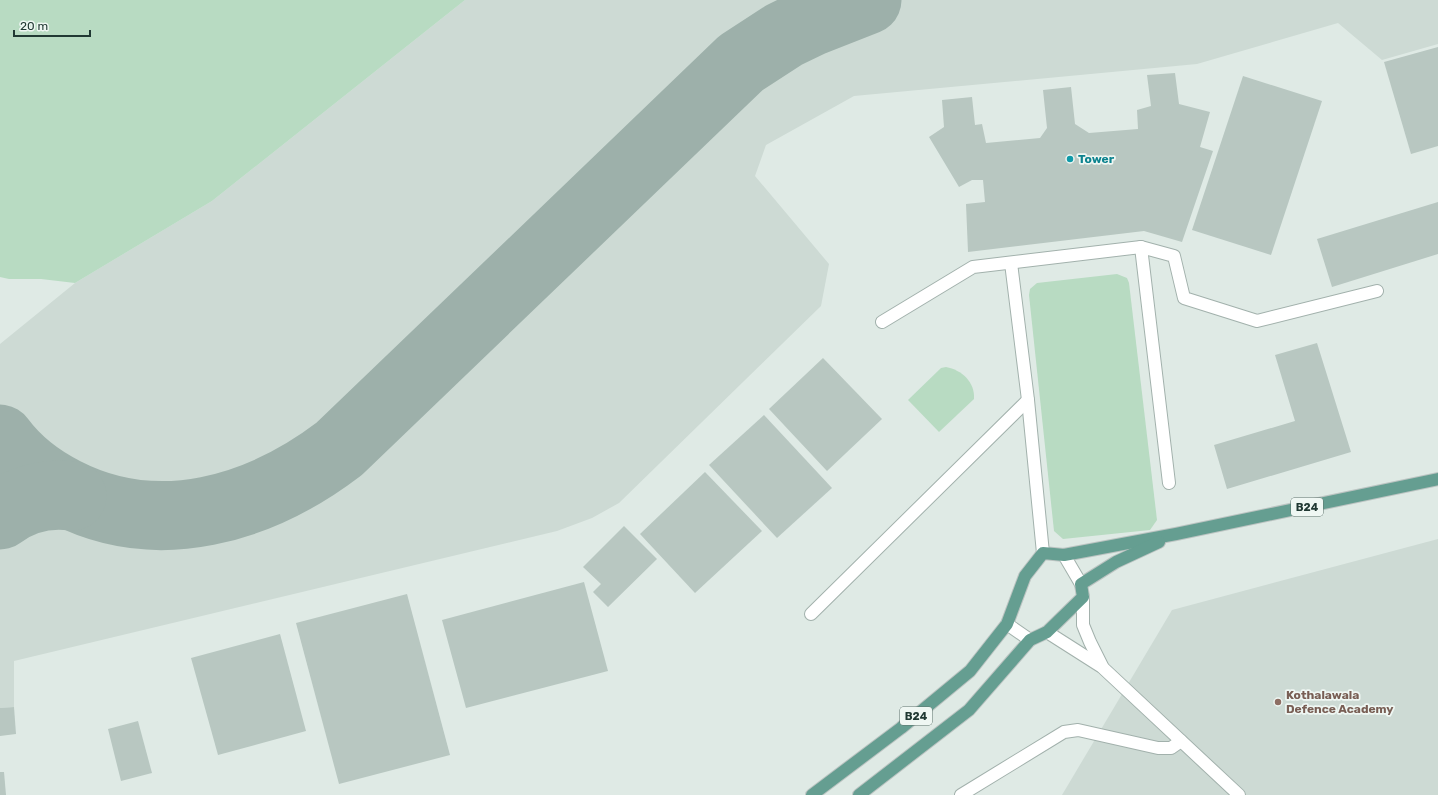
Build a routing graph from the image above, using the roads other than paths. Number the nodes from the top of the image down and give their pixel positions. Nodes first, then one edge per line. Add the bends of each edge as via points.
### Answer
1 (1141, 247) junction
2 (1011, 263) junction
3 (1377, 291) dead end
4 (882, 322) dead end
5 (1028, 400) junction
6 (1438, 479) edge
7 (1169, 483) dead end
8 (1176, 534) junction
9 (1043, 553) junction
10 (1064, 555) junction
11 (1081, 584) junction
12 (1083, 597) junction
13 (811, 614) dead end
14 (1007, 624) junction
15 (1047, 632) junction
16 (1030, 640) junction
17 (1102, 667) junction
18 (1182, 741) junction
19 (812, 795) edge
20 (859, 795) edge
21 (961, 795) edge
22 (1239, 795) edge

1 - 2 street
1 - 3 street via 1174,256 1184,298 1257,321
1 - 7 street
2 - 4 street via 973,267
2 - 5 street
5 - 9 street
5 - 13 street
6 - 8 main road, B24
8 - 10 main road, B24
8 - 11 main road, B24 via 1116,562
9 - 10 main road, B24
9 - 14 main road, B24 via 1025,576
10 - 11 street
11 - 12 main road
12 - 15 main road, B24
12 - 17 street via 1083,625
14 - 16 street
14 - 19 main road, B24 via 970,671 901,728
15 - 16 main road, B24
15 - 17 street
16 - 20 main road, B24 via 969,710
17 - 18 street
18 - 21 street via 1170,748 1158,748 1078,730 1064,732
18 - 22 street

